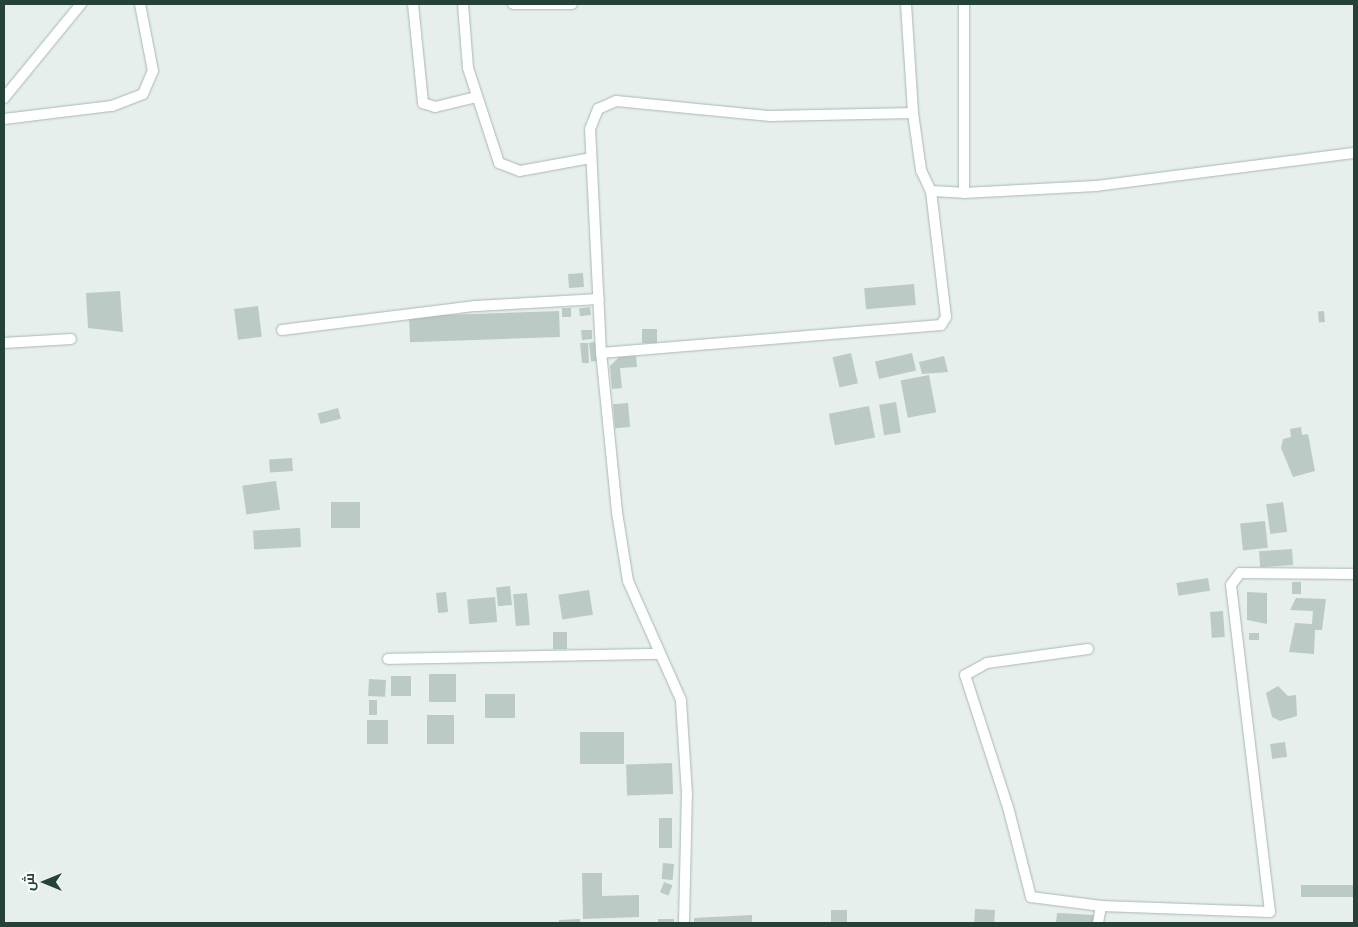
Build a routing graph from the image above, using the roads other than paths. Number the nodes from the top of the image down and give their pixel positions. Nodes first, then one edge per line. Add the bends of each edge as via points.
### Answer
1 (81, 4) edge
2 (140, 4) edge
3 (413, 4) edge
4 (463, 4) edge
5 (513, 4) edge
6 (572, 4) edge
7 (906, 4) edge
8 (964, 4) edge
9 (476, 97) junction
10 (4, 98) edge
11 (913, 113) junction
12 (4, 119) edge
13 (1354, 153) edge
14 (591, 158) junction
15 (931, 191) junction
16 (964, 193) junction
17 (599, 299) junction
18 (282, 330) dead end
19 (71, 339) dead end
20 (4, 343) edge
21 (601, 353) junction
22 (1354, 574) edge
23 (1088, 649) dead end
24 (657, 654) junction
25 (388, 659) dead end
26 (1100, 906) junction
27 (684, 923) edge
28 (1098, 923) edge

1 - 10 street
2 - 12 street via 153,71 143,94 112,106
3 - 9 street via 423,103 435,107
4 - 9 street via 463,38
5 - 6 street
7 - 11 street
8 - 16 street
9 - 14 street via 495,157 507,167 520,171
11 - 14 street via 770,116 616,101 603,105 593,117
11 - 15 street via 921,170
13 - 16 street via 1096,186
14 - 17 street
15 - 16 street
15 - 21 street via 946,317 941,324
17 - 18 street via 467,307
17 - 21 street
19 - 20 street
21 - 24 street via 628,581
22 - 26 street via 1240,573 1231,585 1270,912
23 - 26 street via 987,663 965,675 1008,807 1031,897
24 - 25 street
24 - 27 street via 681,700 687,794
26 - 28 street

